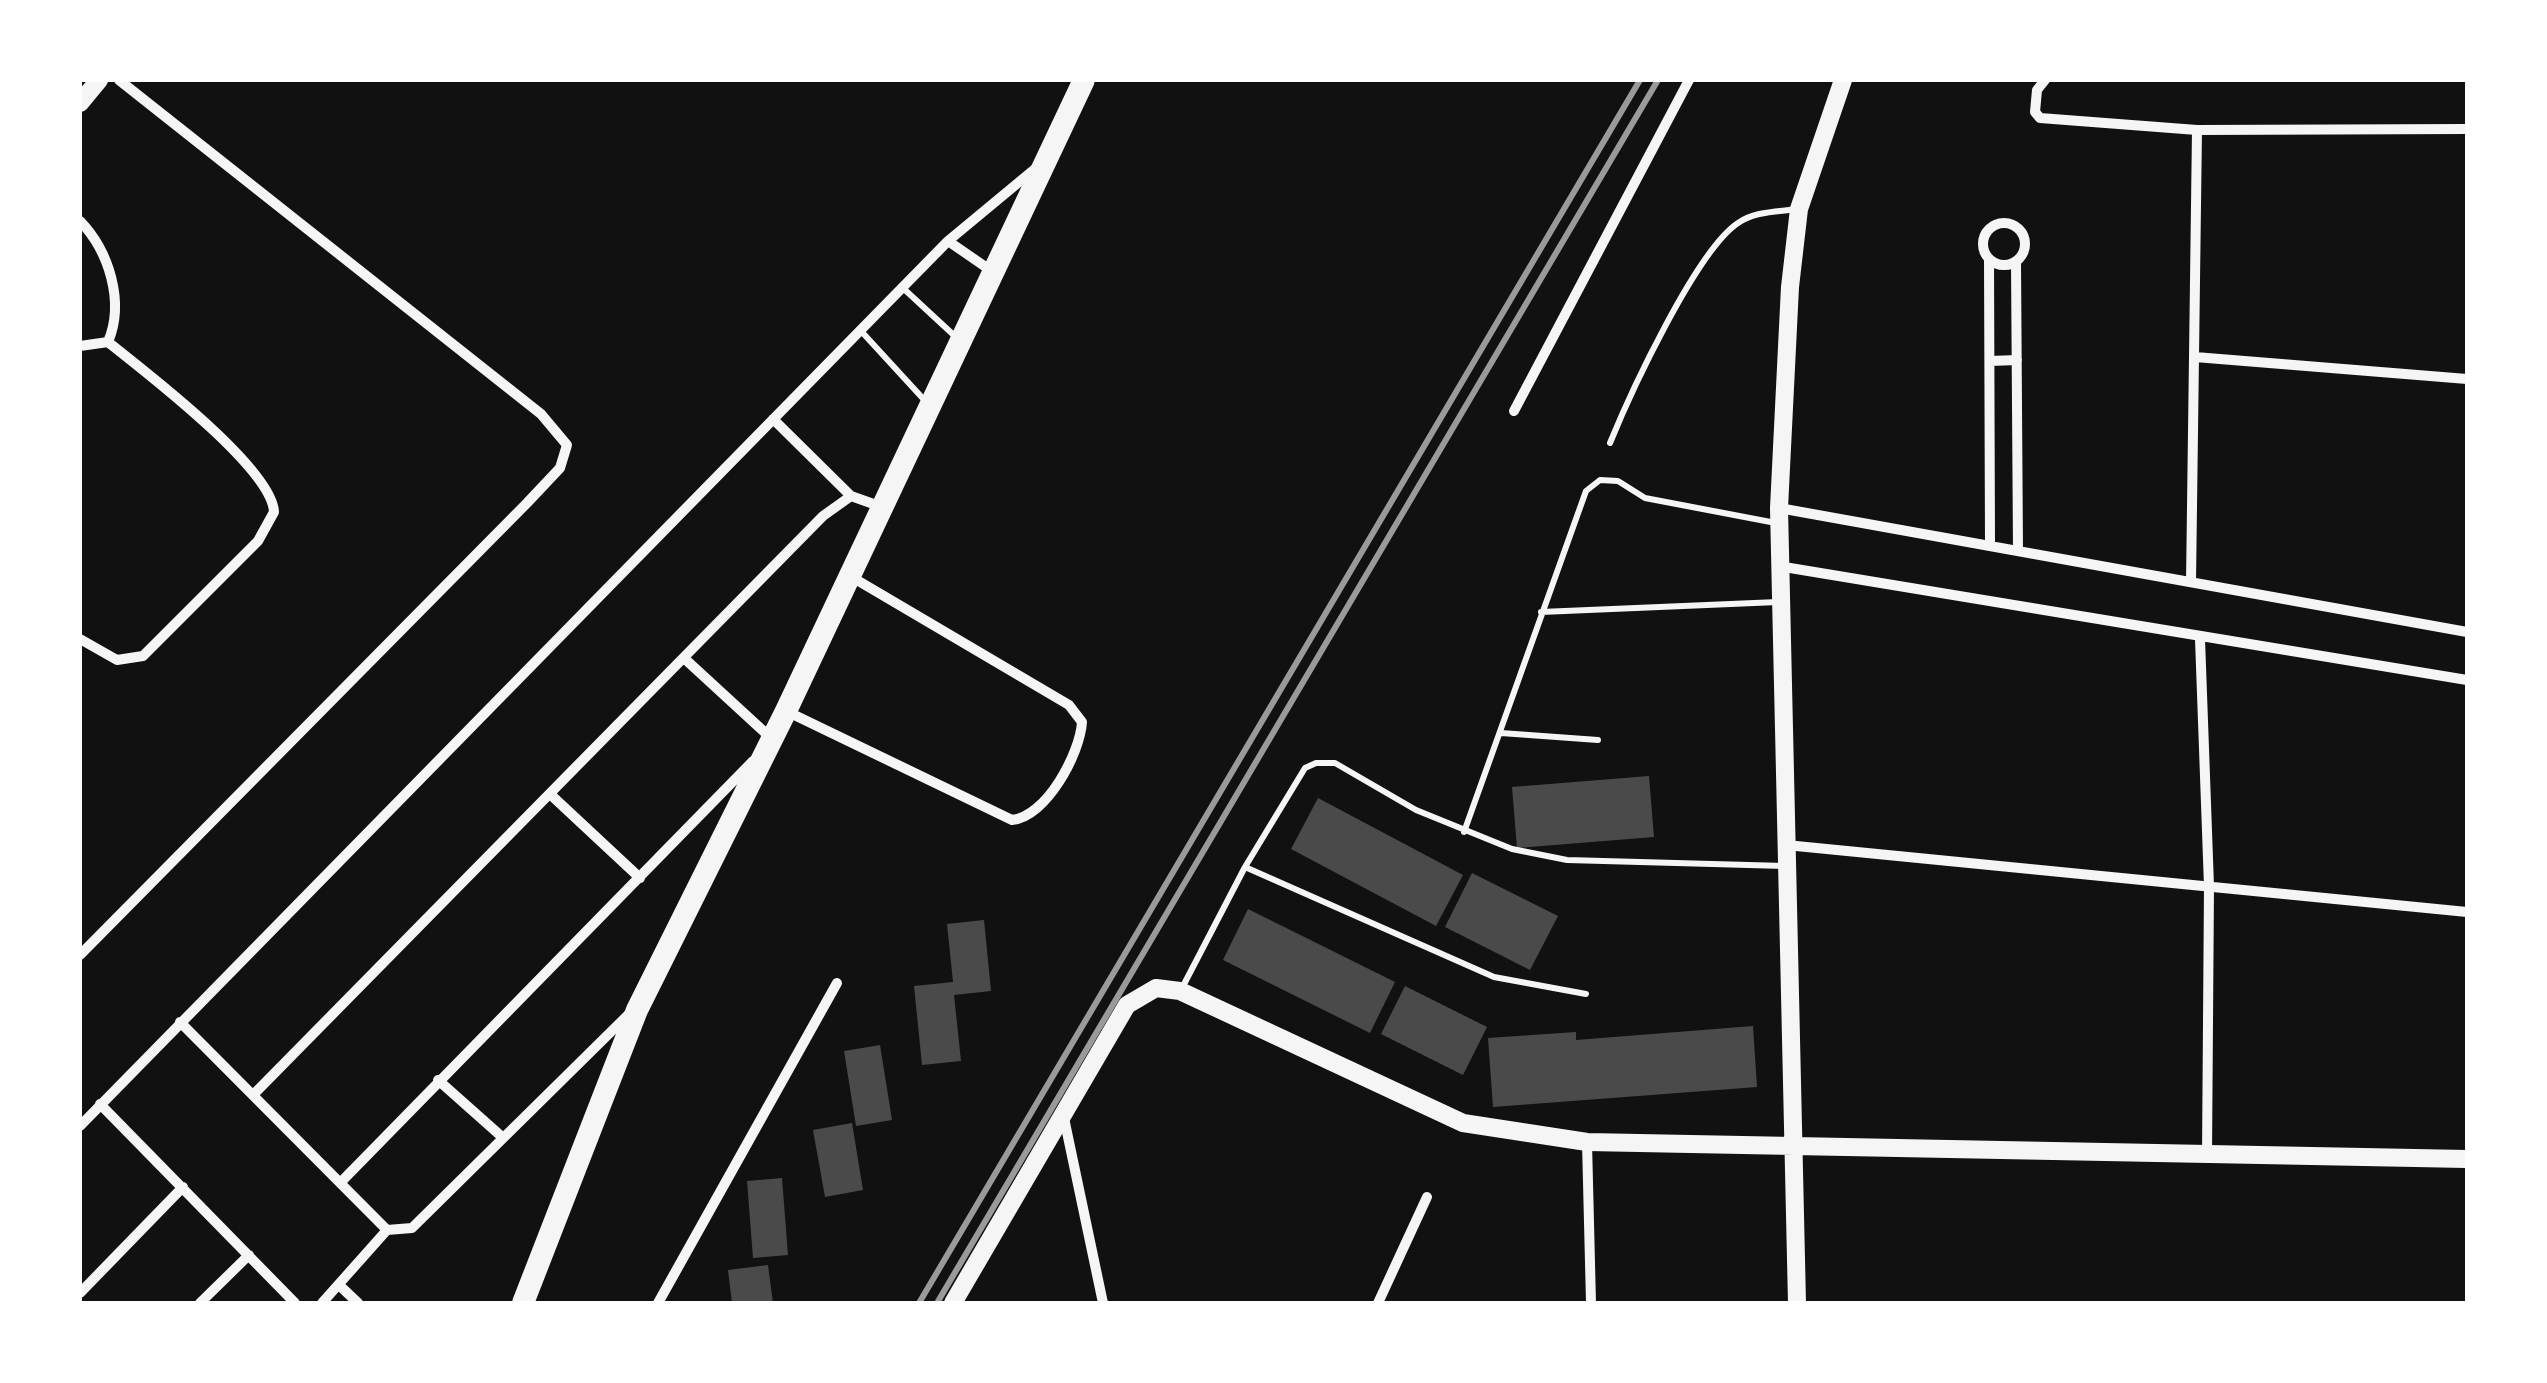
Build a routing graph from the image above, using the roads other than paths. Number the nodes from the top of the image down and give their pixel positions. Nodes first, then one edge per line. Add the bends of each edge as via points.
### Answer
1 (98, 80) edge
2 (119, 80) edge
3 (1084, 80) edge
4 (1689, 80) edge
5 (1842, 80) edge
6 (2045, 80) edge
7 (80, 103) edge
8 (2467, 129) edge
9 (2197, 130) junction
10 (1046, 160) junction
11 (1799, 209) junction
12 (80, 222) edge
13 (948, 242) junction
14 (1989, 259) junction
15 (2016, 262) junction
16 (993, 272) junction
17 (904, 288) junction
18 (861, 330) junction
19 (960, 340) junction
20 (108, 342) junction
21 (80, 346) edge
22 (2195, 357) junction
23 (2017, 360) junction
24 (1990, 361) junction
25 (2467, 379) edge
26 (929, 406) junction
27 (1514, 410) dead end
28 (773, 419) junction
29 (1610, 443) dead end
30 (852, 496) junction
31 (882, 506) junction
32 (1779, 516) junction
33 (1990, 544) junction
34 (2018, 550) junction
35 (1778, 566) junction
36 (849, 576) junction
37 (2191, 582) junction
38 (1778, 602) junction
39 (1541, 612) junction
40 (2467, 632) edge
41 (80, 638) edge
42 (2200, 638) junction
43 (686, 659) junction
44 (2467, 680) edge
45 (786, 710) junction
46 (1501, 733) junction
47 (1598, 740) dead end
48 (768, 747) junction
49 (551, 795) junction
50 (1464, 832) junction
51 (1785, 844) junction
52 (1786, 866) junction
53 (1246, 867) junction
54 (640, 878) junction
55 (2209, 886) junction
56 (2467, 912) edge
57 (80, 955) edge
58 (837, 982) dead end
59 (1180, 991) junction
60 (1586, 994) dead end
61 (637, 1010) junction
62 (180, 1022) junction
63 (438, 1080) junction
64 (253, 1095) junction
65 (100, 1104) junction
66 (1064, 1117) junction
67 (80, 1126) edge
68 (501, 1136) junction
69 (1587, 1142) junction
70 (1792, 1147) junction
71 (2207, 1156) junction
72 (2467, 1160) edge
73 (341, 1182) junction
74 (183, 1187) junction
75 (1428, 1197) dead end
76 (387, 1230) junction
77 (249, 1255) junction
78 (339, 1285) junction
79 (80, 1293) edge
80 (200, 1303) edge
81 (295, 1303) edge
82 (322, 1303) edge
83 (358, 1303) edge
84 (523, 1303) edge
85 (658, 1303) edge
86 (953, 1303) edge
87 (1103, 1303) edge
88 (1378, 1303) edge
89 (1591, 1303) edge
90 (1797, 1303) edge

1 - 7 street
2 - 57 street via 541,414 567,445 560,468
3 - 10 main road
4 - 27 street
5 - 11 street
6 - 9 street via 2037,90 2040,118
8 - 9 street
9 - 22 street
10 - 13 street
10 - 16 main road
11 - 29 lane via 1752,214 1733,226 1641,370
11 - 32 street
12 - 20 street via 106,259 115,317
13 - 16 street
13 - 17 street
14 - 15 street
14 - 15 street via 1983,246 1987,232 2006,223 2024,235 2025,250
14 - 24 street
15 - 23 street
16 - 19 main road
17 - 18 street
17 - 19 lane
18 - 26 lane
18 - 28 street
19 - 26 main road
20 - 21 street
20 - 41 street via 229,447 270,490 274,512 258,541 143,656 116,660
22 - 25 street
22 - 37 street
23 - 24 street
23 - 34 street
24 - 33 street
26 - 31 main road
28 - 30 street
28 - 62 street
30 - 31 street
30 - 43 street via 823,516
31 - 36 main road
32 - 33 street
32 - 35 street
32 - 39 lane via 1645,498 1618,481 1600,480 1586,491
33 - 34 street
34 - 37 street
35 - 38 street
35 - 42 street
36 - 45 main road
36 - 45 street via 1069,705 1082,722 1077,744 1044,802 1025,819 1012,820
37 - 40 street
38 - 39 lane
38 - 51 street
39 - 46 lane
42 - 44 street
42 - 55 street
43 - 48 street
43 - 49 street
45 - 48 main road
46 - 47 lane
46 - 50 lane
48 - 54 street
48 - 61 main road
49 - 54 street
49 - 64 street
50 - 52 lane via 1567,860
50 - 53 lane via 1335,763 1316,763 1305,768
51 - 52 street
51 - 55 street
52 - 70 street
53 - 59 lane
53 - 60 lane via 1494,978
54 - 63 street
55 - 56 street
55 - 71 street
58 - 85 street
59 - 66 street via 1156,988 1130,1002
59 - 69 street via 1463,1123
61 - 68 street
61 - 84 main road
62 - 64 street
62 - 65 street
63 - 68 street
63 - 73 street
64 - 73 street
65 - 67 street
65 - 74 street
66 - 86 street
66 - 87 street
68 - 76 street via 412,1228
69 - 70 street
69 - 89 street
70 - 71 street
70 - 90 street
71 - 72 street
73 - 76 street
74 - 77 street
74 - 79 street
75 - 88 street
76 - 78 street
77 - 80 street
77 - 81 street
78 - 82 street
78 - 83 street

